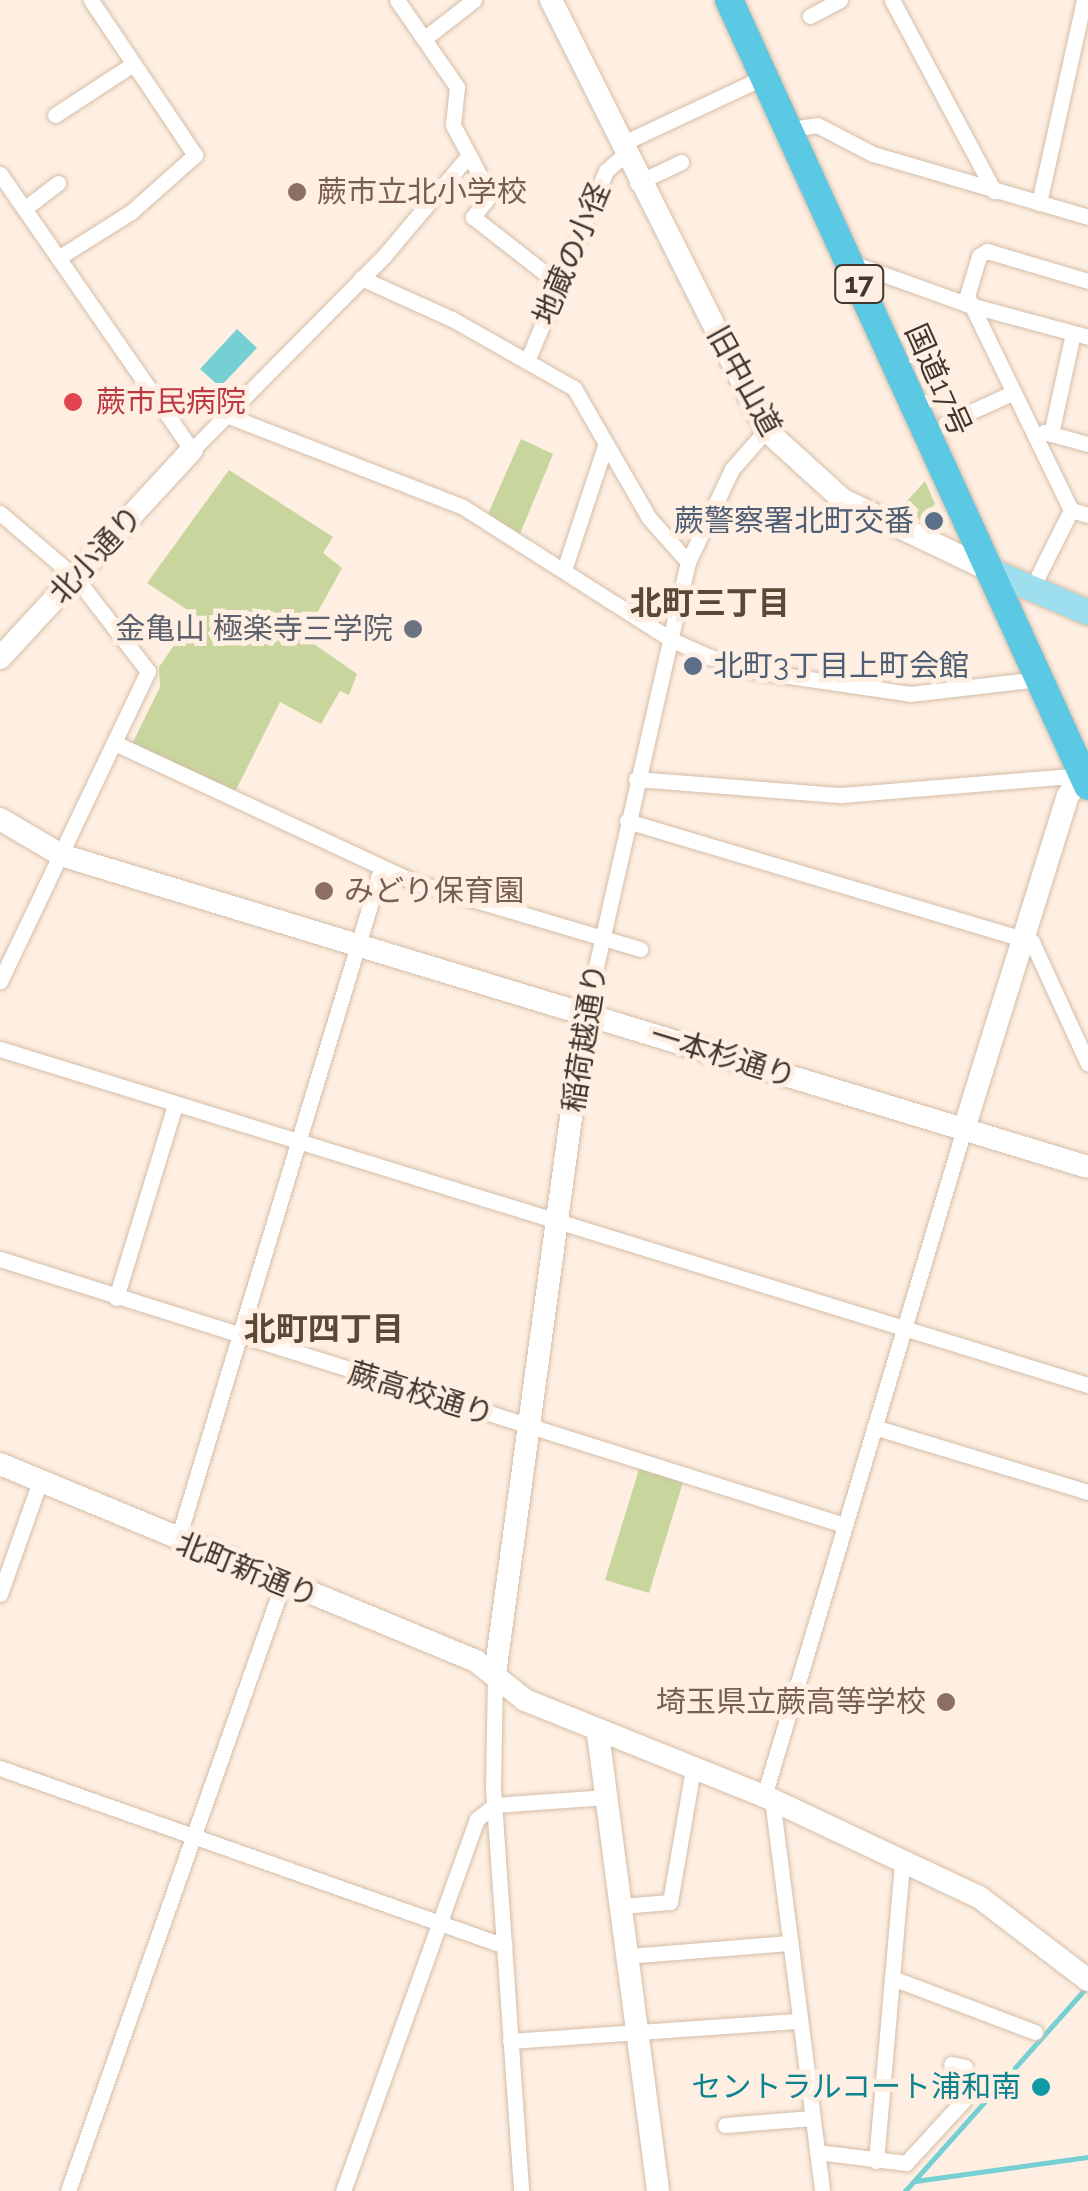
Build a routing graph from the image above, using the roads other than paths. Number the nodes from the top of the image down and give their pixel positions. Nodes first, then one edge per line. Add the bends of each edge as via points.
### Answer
1 (92, 0) edge
2 (397, 0) edge
3 (474, 0) edge
4 (552, 0) edge
5 (729, 0) edge
6 (840, 0) edge
7 (892, 0) edge
8 (1084, 0) edge
9 (810, 16) dead end
10 (425, 38) junction
11 (133, 64) junction
12 (764, 77) junction
13 (54, 115) dead end
14 (790, 129) junction
15 (621, 150) junction
16 (470, 155) junction
17 (681, 162) dead end
18 (58, 183) dead end
19 (637, 183) junction
20 (2, 184) edge
21 (994, 190) junction
22 (1039, 203) junction
23 (24, 209) junction
24 (1088, 217) edge
25 (58, 258) junction
26 (849, 262) junction
27 (361, 278) junction
28 (1088, 281) edge
29 (560, 285) junction
30 (973, 306) junction
31 (1080, 335) edge
32 (528, 359) junction
33 (1012, 393) junction
34 (226, 415) junction
35 (946, 423) dead end
36 (1028, 429) junction
37 (766, 430) junction
38 (1052, 434) junction
39 (1088, 444) edge
40 (605, 446) junction
41 (192, 450) junction
42 (1071, 510) junction
43 (0, 513) edge
44 (1088, 515) edge
45 (688, 562) junction
46 (565, 568) junction
47 (987, 568) junction
48 (76, 578) junction
49 (1031, 590) junction
50 (1088, 612) edge
51 (670, 639) junction
52 (0, 658) edge
53 (1038, 679) junction
54 (117, 744) junction
55 (1086, 778) edge
56 (636, 779) junction
57 (0, 819) edge
58 (627, 821) junction
59 (61, 856) junction
60 (382, 869) junction
61 (602, 938) junction
62 (1023, 940) junction
63 (357, 946) junction
64 (640, 949) dead end
65 (0, 980) edge
66 (585, 1015) junction
67 (0, 1048) edge
68 (1088, 1064) edge
69 (175, 1105) junction
70 (964, 1129) junction
71 (298, 1144) junction
72 (1088, 1167) edge
73 (558, 1222) junction
74 (0, 1259) edge
75 (116, 1298) junction
76 (905, 1330) junction
77 (238, 1338) junction
78 (1088, 1385) edge
79 (528, 1427) junction
80 (874, 1427) junction
81 (0, 1464) edge
82 (39, 1484) junction
83 (1088, 1492) edge
84 (844, 1525) junction
85 (177, 1542) junction
86 (282, 1586) junction
87 (0, 1594) edge
88 (495, 1674) junction
89 (598, 1734) junction
90 (0, 1768) edge
91 (693, 1769) junction
92 (606, 1796) junction
93 (768, 1798) junction
94 (494, 1805) junction
95 (192, 1836) junction
96 (902, 1864) junction
97 (620, 1906) junction
98 (438, 1924) junction
99 (790, 1943) junction
100 (505, 1946) junction
101 (626, 1956) junction
102 (1086, 1977) edge
103 (892, 1978) junction
104 (799, 2021) junction
105 (1036, 2032) dead end
106 (637, 2034) junction
107 (510, 2041) junction
108 (952, 2064) dead end
109 (812, 2118) junction
110 (725, 2126) dead end
111 (817, 2152) junction
112 (876, 2161) junction
113 (68, 2191) edge
114 (342, 2191) edge
115 (521, 2191) edge
116 (658, 2191) edge
117 (822, 2191) edge

1 - 11 street
2 - 10 street
3 - 10 street
4 - 15 street, 旧中山道
5 - 12 highway, 国道17号 / 17
6 - 9 street
7 - 21 street
8 - 22 street
10 - 16 street via 457,86 453,125
11 - 13 street
11 - 25 street via 195,155 131,212
12 - 14 highway, 国道17号 / 17
12 - 15 street
14 - 21 street via 817,126 873,154
14 - 26 highway, 国道17号 / 17
15 - 19 street, 旧中山道
15 - 29 street, 地蔵の小径
16 - 27 street
16 - 29 street via 490,195 473,217
17 - 19 street
18 - 23 street
19 - 37 street, 旧中山道
20 - 23 street
21 - 22 street
22 - 24 street
23 - 25 street
25 - 41 street
26 - 30 street
26 - 47 highway, 国道17号 / 17
27 - 32 street
27 - 34 street
28 - 30 street via 987,251 979,256 968,296
29 - 32 street, 地蔵の小径
30 - 31 street
30 - 33 street
31 - 38 street
32 - 40 street via 574,388
33 - 35 street
33 - 36 street
34 - 41 street
34 - 46 street via 463,506
36 - 38 street
36 - 42 street
37 - 45 street, 稲荷越通り via 732,468
37 - 47 street, 旧中山道 via 843,500
38 - 39 street
40 - 45 street via 649,518
40 - 46 street
41 - 48 street, 北小通り
42 - 44 street
42 - 49 street
43 - 48 street
45 - 51 street, 稲荷越通り
46 - 51 street
47 - 49 main road, 旧中山道
47 - 53 highway, 国道17号 / 17
48 - 52 street, 北小通り
48 - 54 street via 148,671
49 - 50 main road, 旧中山道
51 - 53 street via 755,671 910,694
51 - 56 street, 稲荷越通り
53 - 55 highway, 国道17号 / 17
54 - 59 street
54 - 60 street
55 - 56 street via 841,795
55 - 62 street via 1068,796
56 - 58 street, 稲荷越通り
57 - 59 street
58 - 61 street, 稲荷越通り
58 - 62 street
59 - 63 street, 一本杉通り
59 - 65 street
60 - 61 street
60 - 63 street
61 - 64 street
61 - 66 street, 稲荷越通り
62 - 68 street via 1032,942
62 - 70 street
63 - 66 street, 一本杉通り
63 - 71 street
66 - 70 street, 一本杉通り
66 - 73 street, 稲荷越通り
67 - 69 street
69 - 71 street
69 - 75 street
70 - 72 street, 一本杉通り
70 - 76 street
71 - 73 street
71 - 77 street
73 - 76 street
73 - 79 street, 稲荷越通り
74 - 75 street, 蕨高校通り
75 - 77 street, 蕨高校通り
76 - 78 street
76 - 80 street
77 - 79 street, 蕨高校通り
77 - 85 street
79 - 84 street, 蕨高校通り
79 - 88 street, 稲荷越通り
80 - 83 street
80 - 84 street
81 - 82 street, 北町新通り
82 - 85 street, 北町新通り
82 - 87 street
84 - 93 street
85 - 86 street, 北町新通り
86 - 88 street, 北町新通り via 404,1630
86 - 95 street
88 - 89 street, 北町新通り via 524,1700
88 - 94 street
89 - 91 street, 北町新通り
89 - 92 street
90 - 95 street
91 - 93 street, 北町新通り
91 - 97 street via 670,1902
92 - 94 street
92 - 97 street
93 - 96 street, 北町新通り
93 - 99 street
94 - 98 street via 475,1823
94 - 100 street
95 - 98 street
95 - 113 street
96 - 102 street, 北町新通り via 980,1897
96 - 103 street
97 - 101 street
98 - 100 street
98 - 114 street
99 - 101 street
99 - 104 street
100 - 107 street
101 - 106 street
103 - 105 street
103 - 112 street
104 - 106 street
104 - 109 street
106 - 107 street
106 - 116 street
107 - 115 street
108 - 112 street via 965,2067 963,2101 906,2163
109 - 110 street
109 - 111 street
111 - 112 street
111 - 117 street

